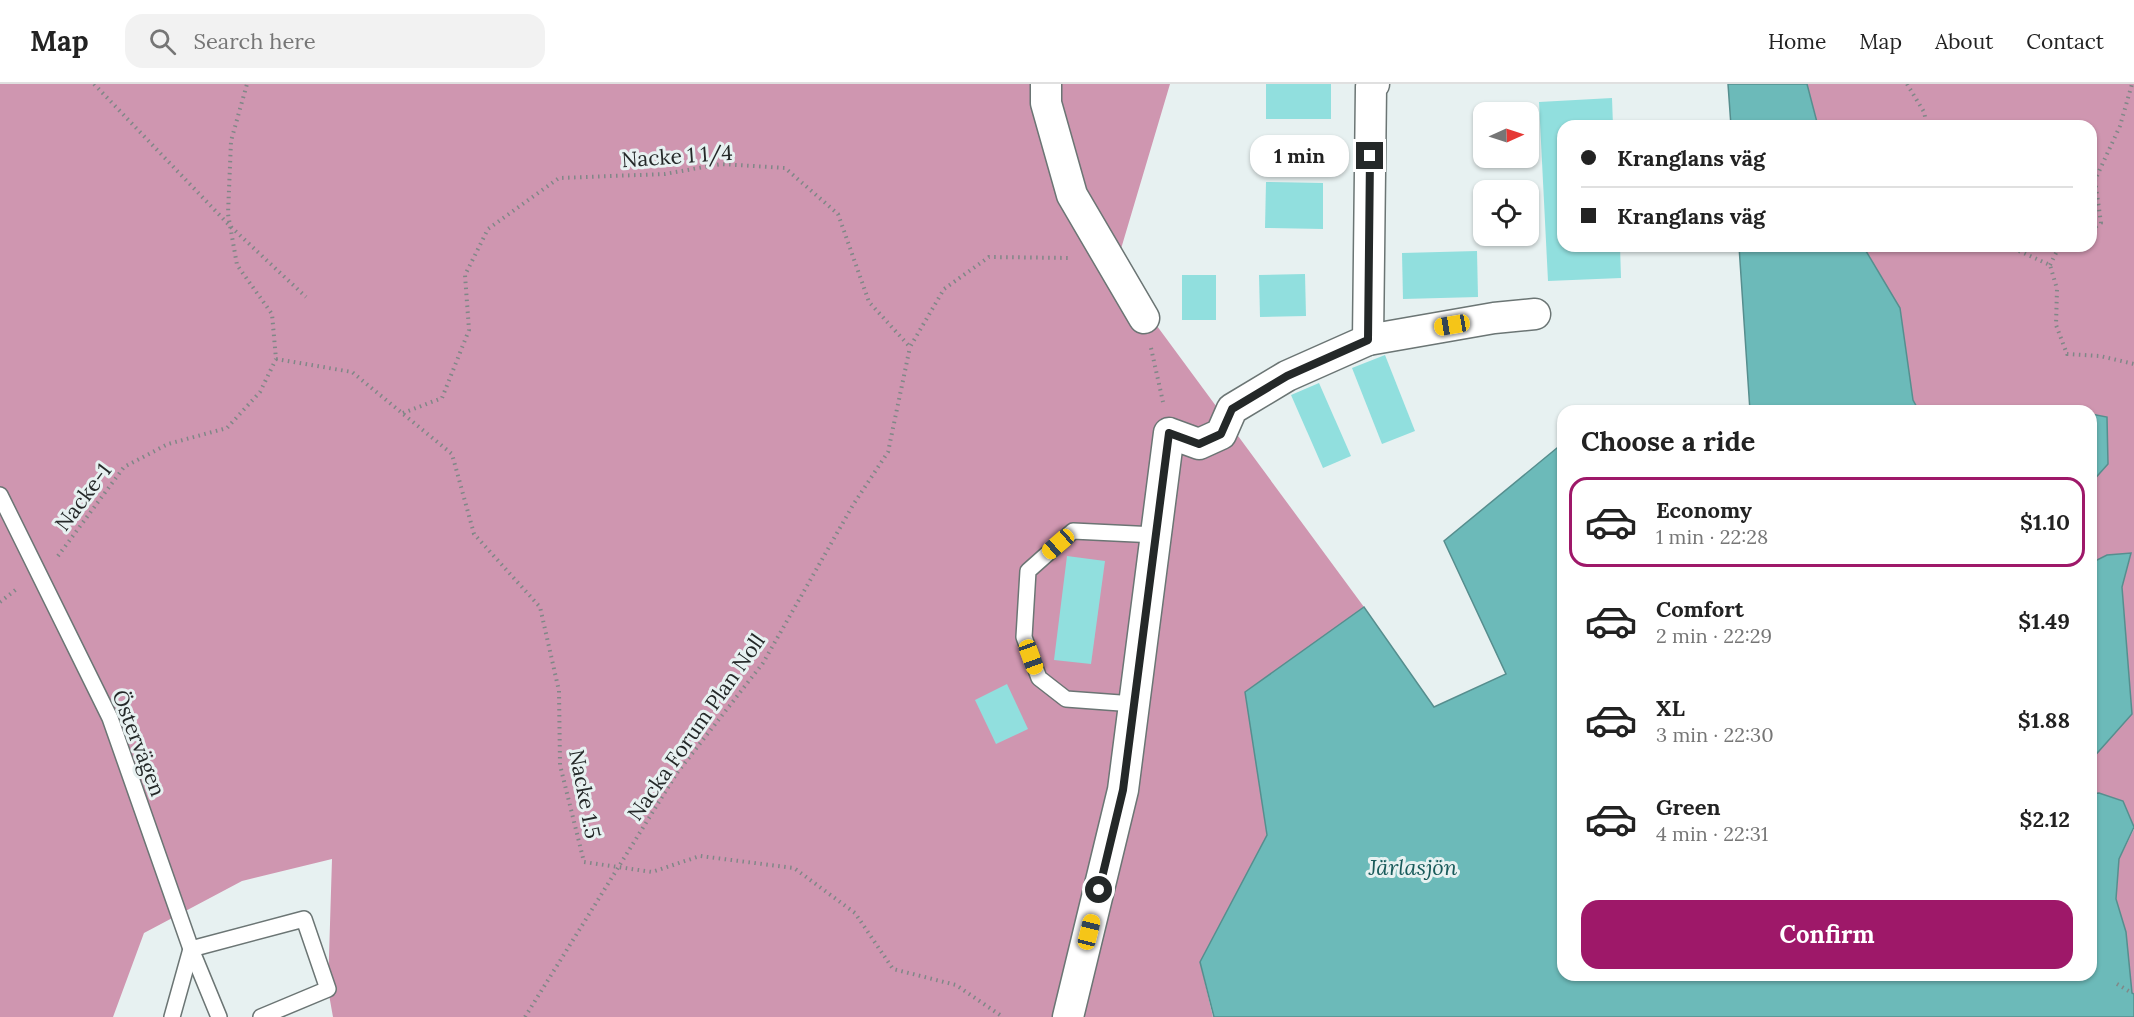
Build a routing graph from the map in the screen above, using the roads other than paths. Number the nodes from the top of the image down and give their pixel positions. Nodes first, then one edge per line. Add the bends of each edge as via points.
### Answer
1 (1046, 84) edge
2 (1374, 84) edge
3 (1535, 314) dead end
4 (1144, 318) road end
5 (1368, 340) junction
6 (0, 495) edge
7 (1156, 535) junction
8 (1134, 704) junction
9 (191, 949) junction
10 (172, 1017) edge
11 (219, 1017) edge
12 (261, 1017) edge
13 (1068, 1017) edge

1 - 4 street via 1046,103 1072,195
2 - 5 street
3 - 5 street
5 - 7 street via 1287,376 1232,409 1221,434 1199,444 1169,433
6 - 9 lane, Östervägen via 110,718
7 - 8 street
7 - 8 lane via 1073,531 1028,571 1024,637 1039,678 1066,699
8 - 13 street via 1123,790
9 - 10 lane
9 - 11 lane, Östervägen
9 - 12 lane via 304,919 328,989

